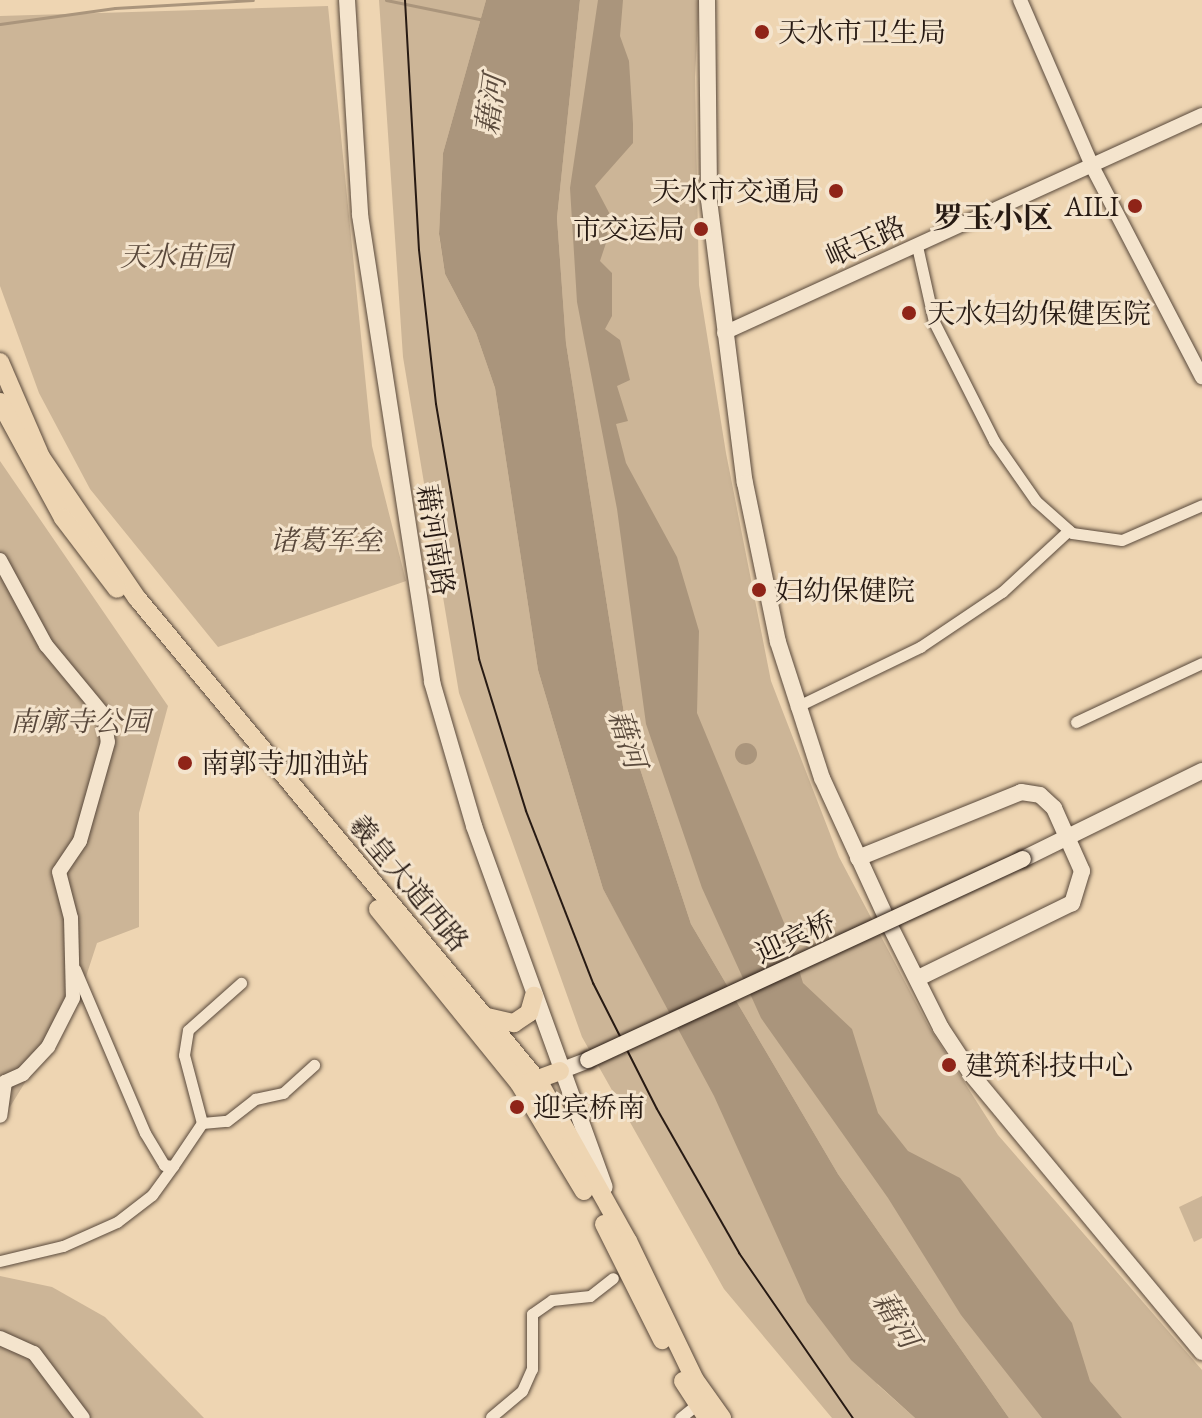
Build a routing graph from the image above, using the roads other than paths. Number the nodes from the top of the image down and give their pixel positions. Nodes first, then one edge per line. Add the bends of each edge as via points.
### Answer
1 (347, 0) edge
2 (707, 0) edge
3 (1020, 0) edge
4 (1202, 115) edge
5 (1093, 168) junction
6 (917, 246) junction
7 (724, 333) junction
8 (0, 362) edge
9 (1202, 377) edge
10 (0, 402) edge
11 (1202, 505) edge
12 (1069, 530) junction
13 (0, 560) edge
14 (1202, 663) edge
15 (796, 707) junction
16 (1076, 722) dead end
17 (1202, 771) edge
18 (1067, 838) junction
19 (858, 858) junction
20 (75, 969) junction
21 (918, 978) junction
22 (241, 983) dead end
23 (534, 996) junction
24 (479, 1015) junction
25 (314, 1065) dead end
26 (560, 1071) junction
27 (539, 1082) junction
28 (3, 1083) edge
29 (519, 1083) junction
30 (0, 1116) edge
31 (202, 1123) junction
32 (173, 1166) junction
33 (628, 1241) junction
34 (0, 1261) edge
35 (613, 1278) dead end
36 (0, 1338) edge
37 (1202, 1352) edge
38 (702, 1411) edge
39 (491, 1417) edge
40 (83, 1418) edge
41 (680, 1418) edge
42 (722, 1418) edge

1 - 23 main road, 藉河南路 via 360,215 432,682 474,826
2 - 7 main road via 709,200
3 - 5 street
4 - 5 street, 岷玉路
5 - 6 street, 岷玉路
5 - 9 street
6 - 7 street, 岷玉路
6 - 12 street via 934,322 994,441 1036,501
7 - 15 main road via 745,483
8 - 24 main road, 羲皇大道西路 via 41,457 137,598
10 - 29 main road, 羲皇大道西路 via 63,518 131,609
11 - 12 street via 1122,540
12 - 15 street via 1002,592 920,647
13 - 20 street via 46,645 104,715 108,742 80,841 59,872 71,918
14 - 16 street
15 - 19 main road
17 - 18 main road, 迎宾桥
18 - 19 main road via 1048,800 1021,792
18 - 21 main road via 1082,871 1072,903
18 - 26 main road, 迎宾桥, bridge
19 - 21 main road
20 - 28 street via 73,998 48,1047 23,1074
20 - 32 street via 145,1133 164,1165
21 - 37 main road via 972,1075
22 - 31 street via 188,1030 184,1055
23 - 24 main road via 529,1013 514,1023
23 - 26 main road, 藉河南路
24 - 27 main road, 羲皇大道西路
25 - 31 street via 283,1093 255,1099 227,1121
26 - 27 main road
26 - 33 main road, 藉河南路
27 - 29 main road
27 - 33 main road, 羲皇大道西路
28 - 30 street
29 - 38 main road, 羲皇大道西路 via 611,1236
31 - 32 street
32 - 34 street via 152,1195 117,1222 63,1246
33 - 42 main road, 羲皇大道西路 via 695,1380
35 - 39 street via 590,1296 568,1295 532,1314 532,1369 522,1391
36 - 40 street via 34,1353
38 - 41 street

